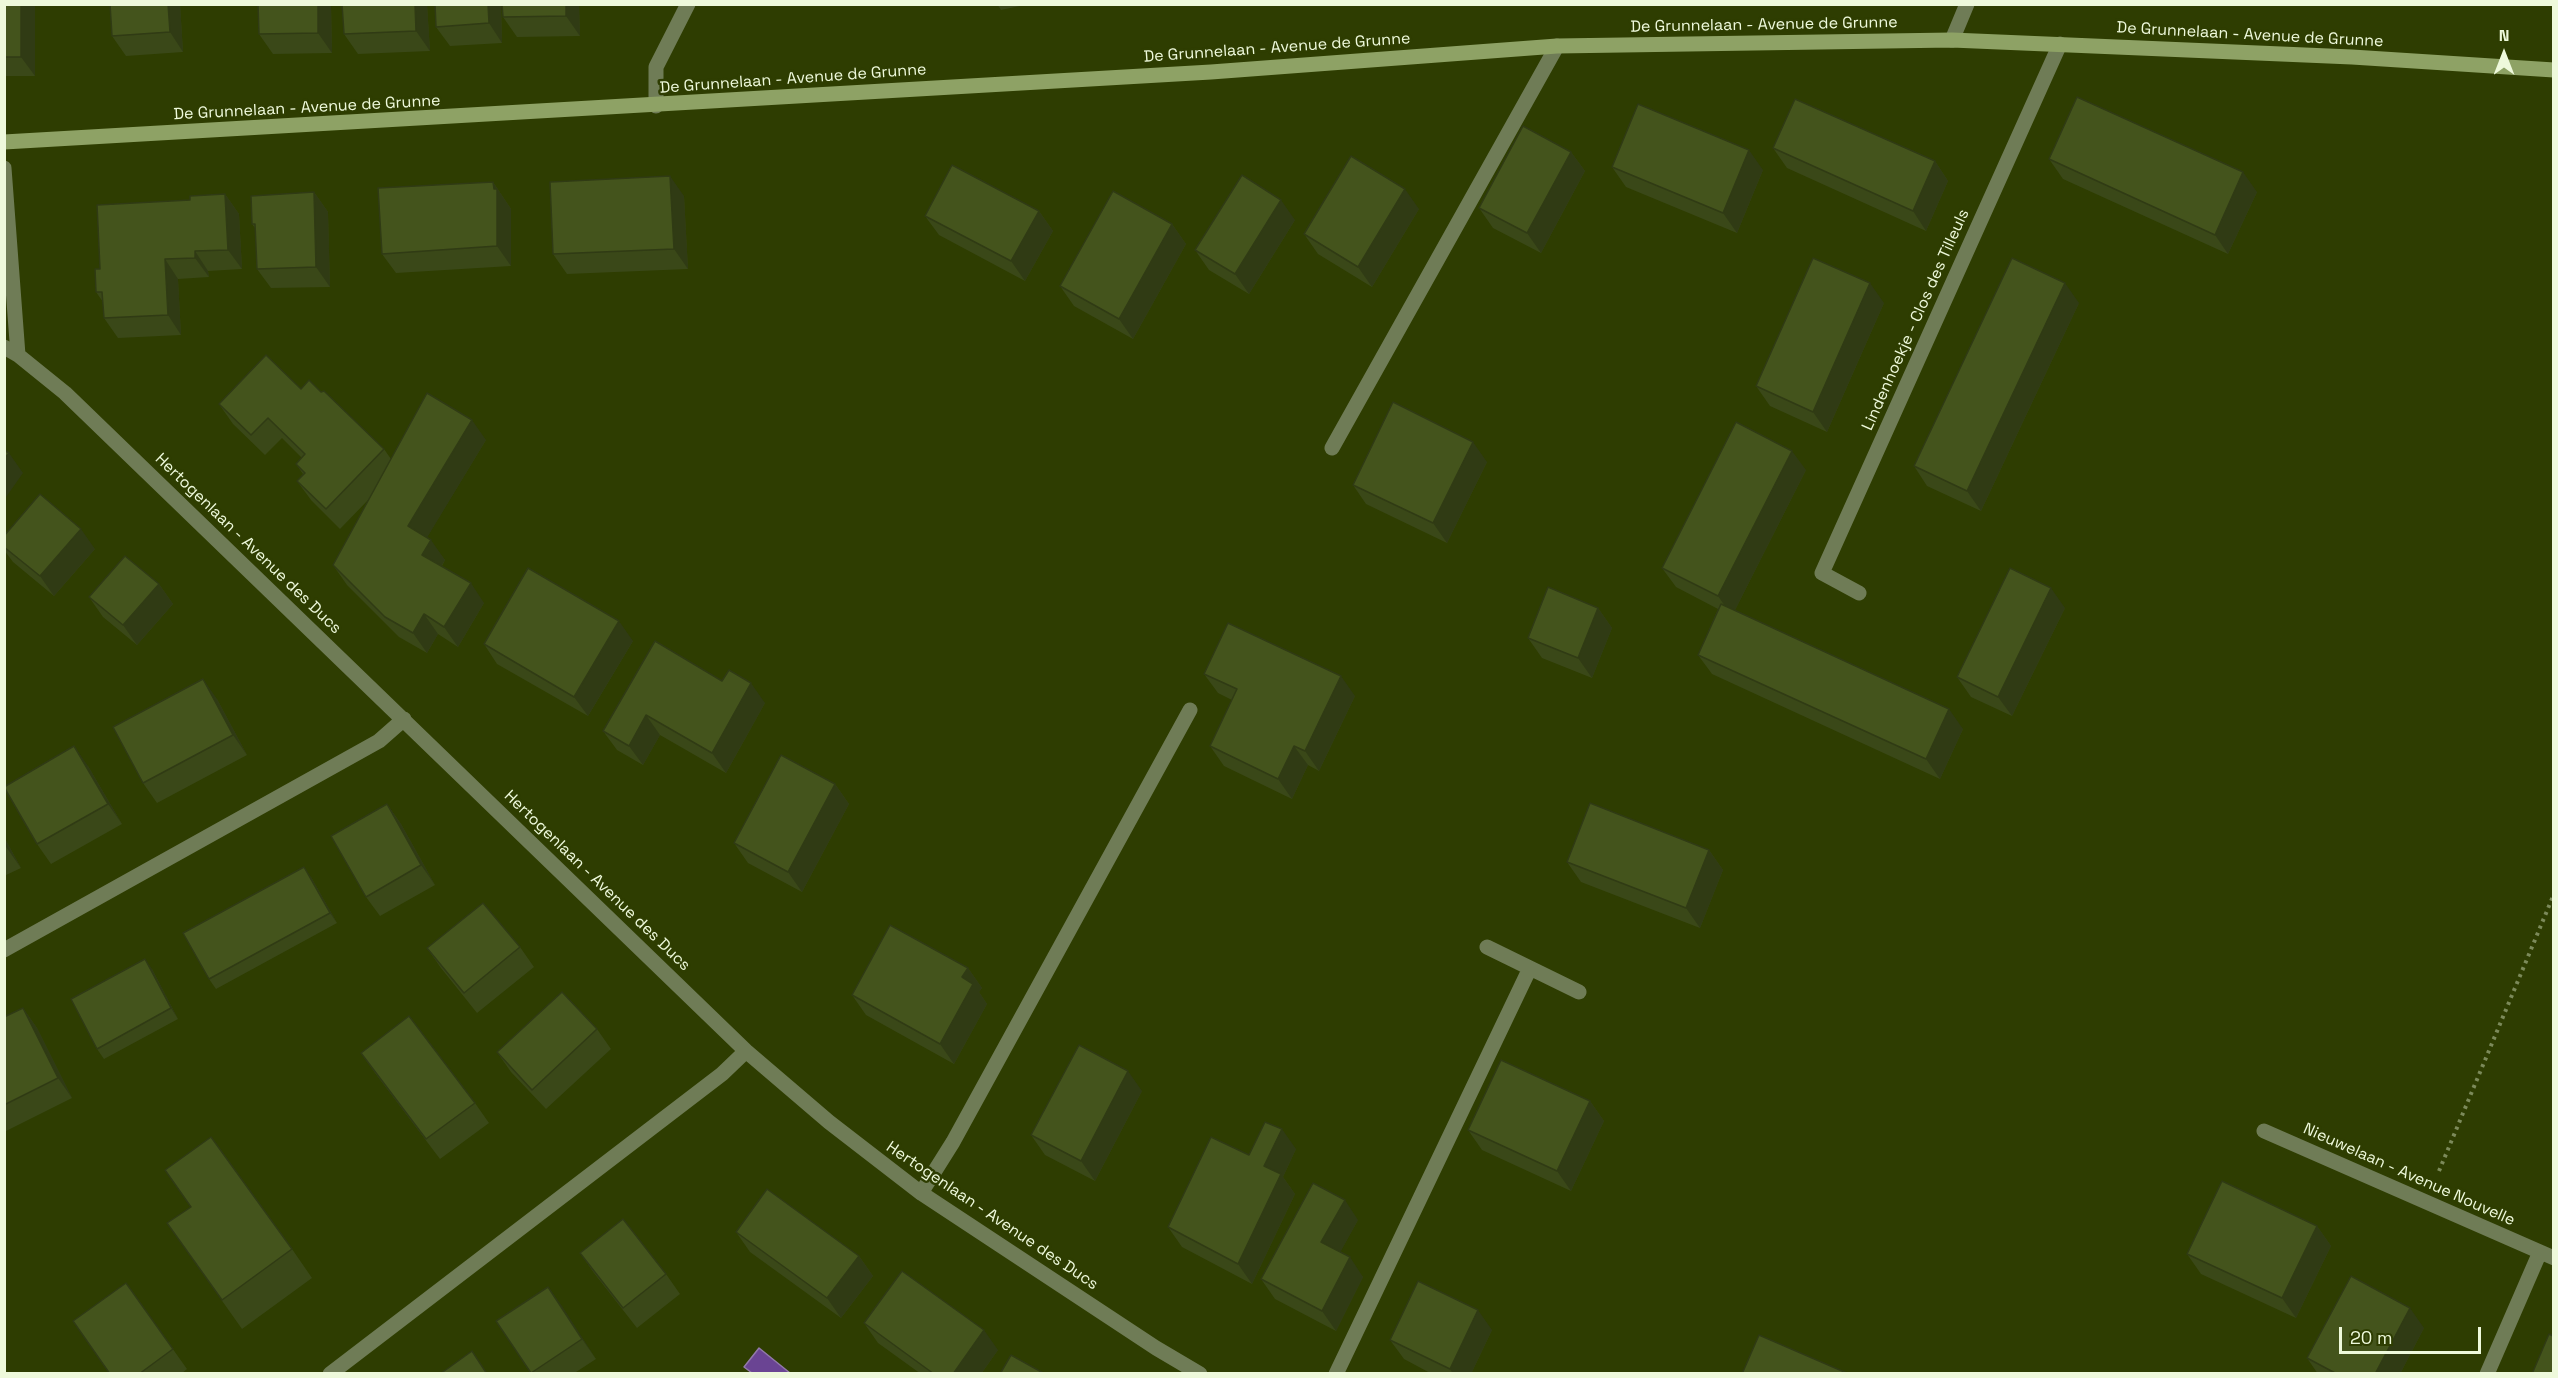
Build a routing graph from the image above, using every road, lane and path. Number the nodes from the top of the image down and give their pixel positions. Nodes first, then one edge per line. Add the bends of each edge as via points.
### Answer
1 (688, 4) edge
2 (1967, 4) edge
3 (1953, 40) junction
4 (2060, 44) junction
5 (1557, 46) junction
6 (2553, 70) edge
7 (656, 106) junction
8 (4, 142) edge
9 (4, 168) edge
10 (4, 347) edge
11 (18, 355) junction
12 (1332, 448) dead end
13 (1859, 593) dead end
14 (1190, 710) dead end
15 (404, 719) junction
16 (2553, 894) edge
17 (1487, 947) dead end
18 (4, 950) edge
19 (1530, 968) junction
20 (1579, 992) dead end
21 (746, 1051) junction
22 (2264, 1131) dead end
23 (921, 1193) junction
24 (2426, 1202) junction
25 (2547, 1255) edge
26 (330, 1374) edge
27 (1200, 1374) edge
28 (1336, 1374) edge
29 (2487, 1374) edge

1 - 7 street via 656,67
2 - 3 street
3 - 4 street, De Grunnelaan - Avenue de Grunne
3 - 5 street, De Grunnelaan - Avenue de Grunne
4 - 6 street, De Grunnelaan - Avenue de Grunne
4 - 13 street, Lindenhoekje - Clos des Tilleuls via 1822,573
5 - 7 street, De Grunnelaan - Avenue de Grunne
5 - 12 street
7 - 8 street, De Grunnelaan - Avenue de Grunne
9 - 11 street
10 - 11 street, Hertogenlaan - Avenue des Ducs
11 - 15 street, Hertogenlaan - Avenue des Ducs via 65,393
14 - 23 street via 953,1142
15 - 18 street via 379,741
15 - 21 street, Hertogenlaan - Avenue des Ducs
16 - 24 path
17 - 19 street
19 - 20 street
19 - 28 street
21 - 23 street, Hertogenlaan - Avenue des Ducs
21 - 26 street via 722,1074
22 - 24 street, Nieuwelaan - Avenue Nouvelle
23 - 27 street, Hertogenlaan - Avenue des Ducs
24 - 25 street, Nieuwelaan - Avenue Nouvelle
25 - 29 street, Nieuwelaan - Avenue Nouvelle

